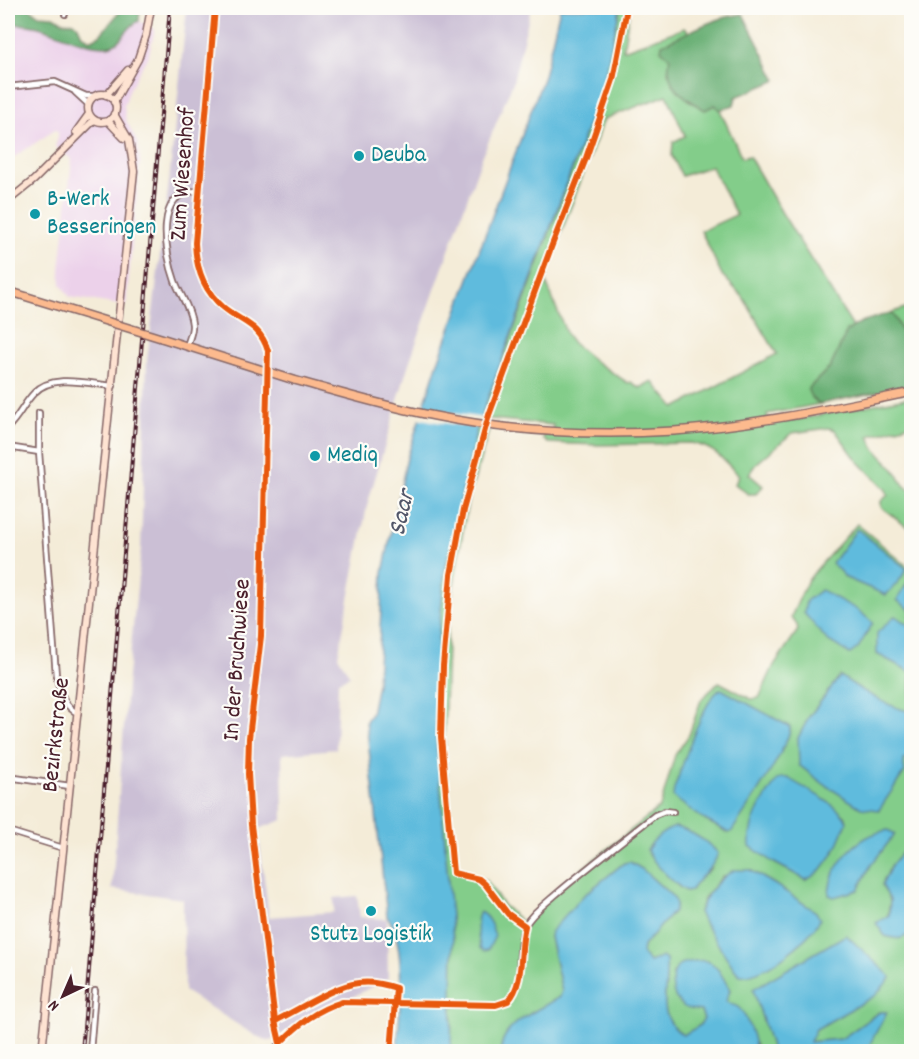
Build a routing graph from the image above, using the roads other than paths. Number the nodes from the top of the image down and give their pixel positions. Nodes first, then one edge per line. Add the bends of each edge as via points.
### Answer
1 (151, 8) edge
2 (215, 8) edge
3 (142, 49) junction
4 (8, 87) edge
5 (71, 89) junction
6 (106, 95) junction
7 (94, 96) junction
8 (114, 102) junction
9 (88, 104) junction
10 (89, 114) junction
11 (114, 114) junction
12 (94, 120) junction
13 (108, 121) junction
14 (66, 147) junction
15 (131, 152) junction
16 (199, 191) junction
17 (8, 201) edge
18 (8, 291) edge
19 (187, 346) junction
20 (113, 386) junction
21 (268, 387) joint
22 (912, 392) edge
23 (39, 412) dead end
24 (8, 427) edge
25 (8, 447) edge
26 (39, 452) junction
27 (78, 713) junction
28 (8, 777) edge
29 (70, 786) junction
30 (673, 812) dead end
31 (8, 831) edge
32 (63, 848) junction
33 (95, 990) dead end
34 (280, 1042) junction
35 (42, 1052) edge
36 (90, 1052) edge
37 (272, 1052) edge

1 - 3 street
2 - 16 street, Zum Wiesenhof
3 - 6 street
3 - 8 street
4 - 5 street via 48,82
5 - 7 street
5 - 9 street
6 - 7 street
6 - 8 street
7 - 9 street
8 - 11 street
9 - 10 street
10 - 12 street
10 - 14 street
11 - 13 street
11 - 15 street via 129,140
12 - 13 street
12 - 14 street
13 - 15 street
14 - 17 street
15 - 20 street, Bezirkstraße via 134,171
16 - 19 street via 177,196 167,220 171,269 192,324
16 - 21 street, Zum Wiesenhof via 195,243 200,275 223,307 257,329 263,338 268,351
18 - 19 main road, bridge
19 - 22 main road, bridge via 360,399 436,417 553,431 675,431 768,420
20 - 24 street via 58,382 45,385 32,394
20 - 27 street, Bezirkstraße
21 - 34 street, In der Bruchwiese via 260,645 249,738 249,791
23 - 26 street
25 - 26 street
26 - 27 street via 56,675 68,707
27 - 29 street, Bezirkstraße
28 - 29 street
29 - 32 street, Bezirkstraße
30 - 34 street via 655,815 532,917 525,926 517,987 508,1001 355,1001 315,1013
31 - 32 street
32 - 35 street, Bezirkstraße
33 - 36 street
34 - 37 street

